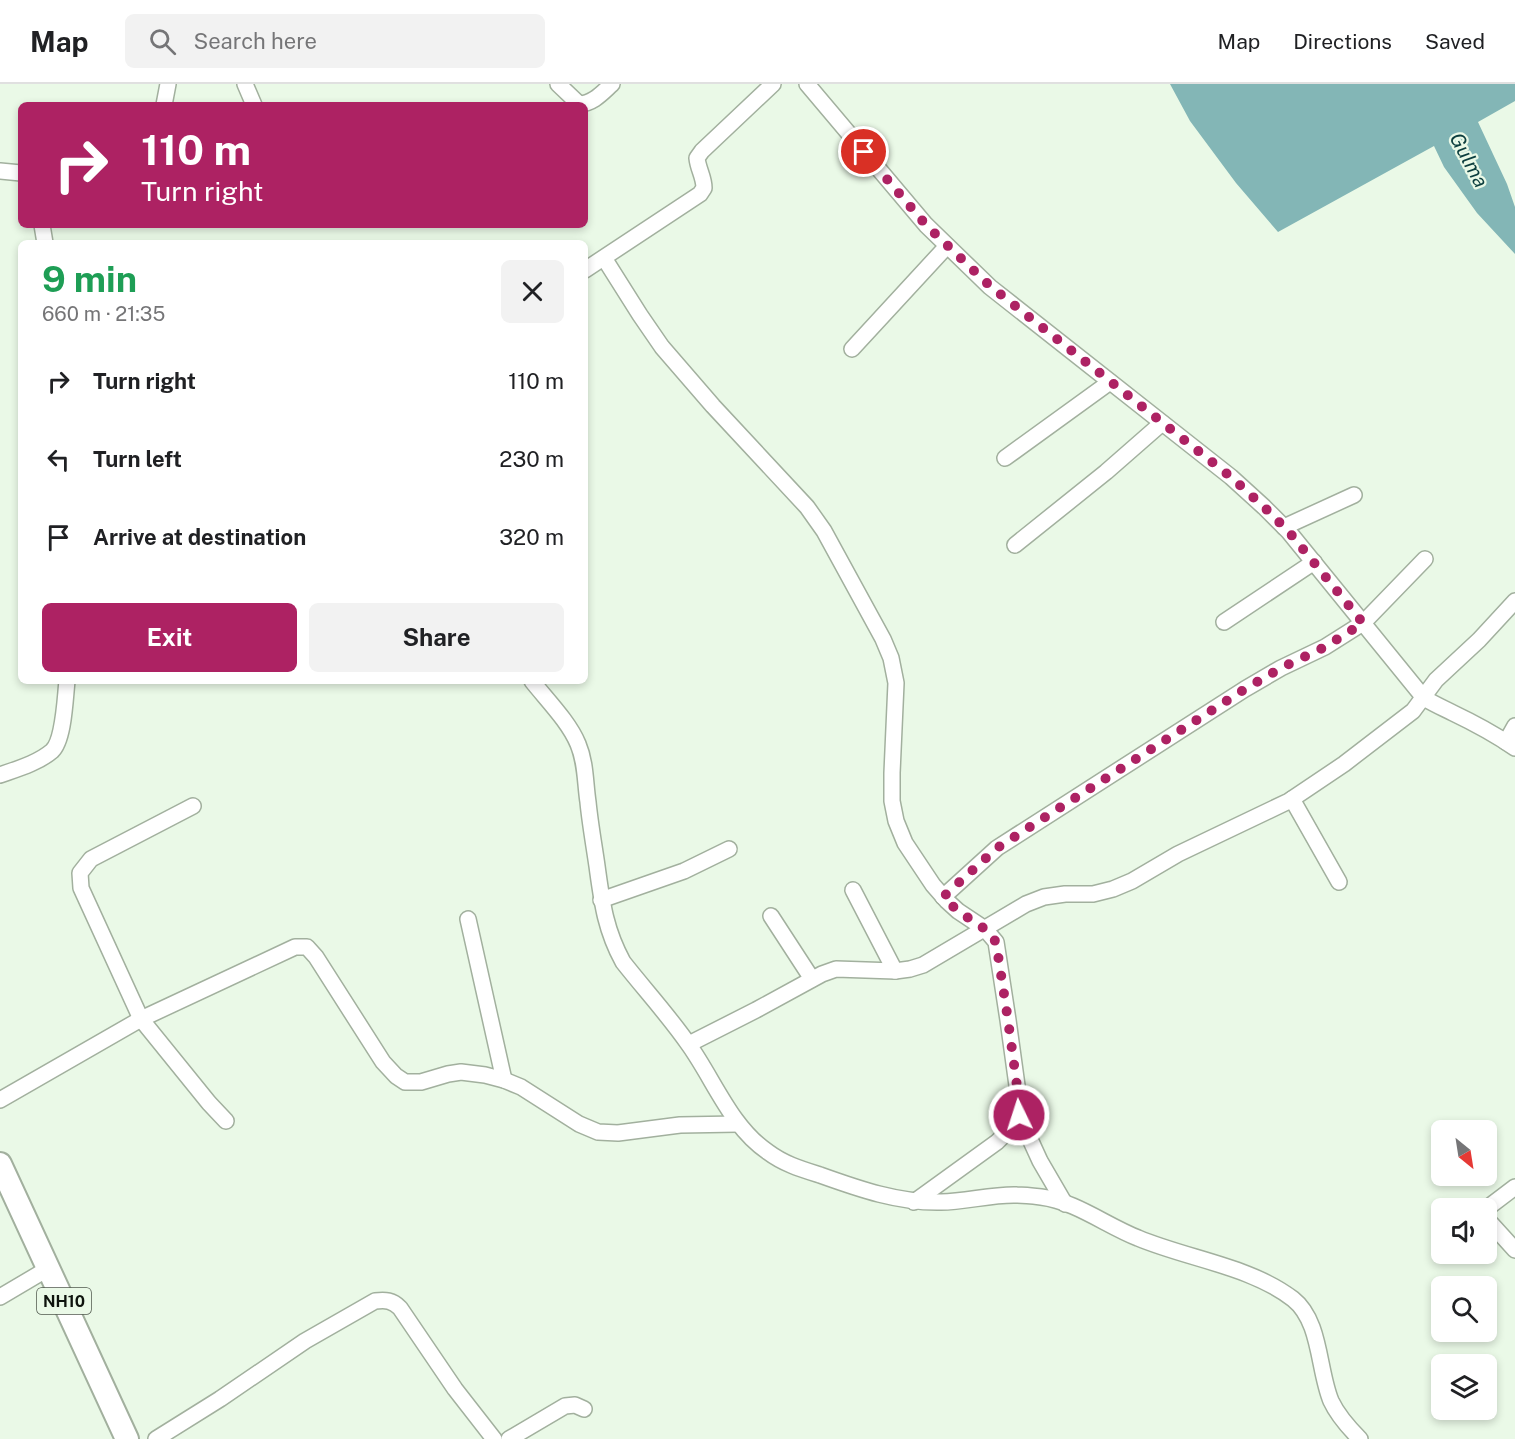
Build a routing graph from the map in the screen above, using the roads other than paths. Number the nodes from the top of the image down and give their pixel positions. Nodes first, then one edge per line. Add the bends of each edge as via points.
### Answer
1 (168, 84) edge
2 (245, 84) edge
3 (558, 84) edge
4 (612, 84) edge
5 (774, 84) edge
6 (807, 84) edge
7 (165, 102) edge
8 (253, 102) edge
9 (577, 102) edge
10 (588, 103) edge
11 (0, 171) edge
12 (18, 173) edge
13 (947, 246) junction
14 (604, 258) junction
15 (588, 268) edge
16 (852, 349) dead end
17 (1110, 382) junction
18 (1162, 423) junction
19 (1005, 458) dead end
20 (1354, 495) dead end
21 (1284, 527) junction
22 (1015, 545) dead end
23 (1425, 559) dead end
24 (1314, 562) junction
25 (1515, 601) edge
26 (1224, 622) dead end
27 (1363, 623) junction
28 (67, 684) edge
29 (534, 684) edge
30 (1424, 698) junction
31 (1515, 726) edge
32 (1511, 745) edge
33 (0, 775) edge
34 (1292, 799) junction
35 (193, 806) dead end
36 (729, 849) dead end
37 (1339, 882) dead end
38 (853, 891) dead end
39 (943, 897) junction
40 (602, 900) junction
41 (771, 916) dead end
42 (468, 919) dead end
43 (985, 929) junction
44 (895, 971) junction
45 (812, 979) junction
46 (141, 1020) junction
47 (689, 1044) junction
48 (504, 1080) junction
49 (0, 1100) edge
50 (1019, 1115) junction
51 (226, 1121) dead end
52 (738, 1124) junction
53 (0, 1164) edge
54 (1515, 1187) edge
55 (1497, 1201) edge
56 (914, 1202) junction
57 (1065, 1204) junction
58 (1497, 1230) edge
59 (1515, 1250) edge
60 (49, 1268) junction
61 (0, 1297) edge
62 (584, 1409) dead end
63 (127, 1439) edge
64 (156, 1439) edge
65 (494, 1439) edge
66 (509, 1439) edge
67 (1360, 1439) edge

1 - 7 street
2 - 8 street
3 - 9 street
4 - 10 street
5 - 14 street via 697,158 704,182 700,194
6 - 13 street
11 - 12 street
13 - 16 street
13 - 17 street via 990,286
14 - 15 street
14 - 39 street via 669,355 807,507 883,639 896,683 892,773 896,822 904,843
17 - 18 street
17 - 19 street
18 - 21 street via 1231,477
18 - 22 street
20 - 21 street
21 - 24 street
23 - 27 street
24 - 26 street
24 - 27 street
25 - 30 street via 1436,680
27 - 30 street
27 - 39 street via 1245,689 997,848
28 - 33 street via 60,738 53,750
29 - 40 street via 568,726 583,756
30 - 32 street
30 - 34 street via 1387,732
31 - 32 street
34 - 37 street
34 - 43 street via 1178,854 1132,881 1093,894 1044,897
35 - 46 street via 91,859 80,873 81,888
36 - 40 street via 684,871
38 - 44 street
39 - 43 street
40 - 47 street via 609,933 623,962
41 - 45 street
42 - 48 street
43 - 44 street via 923,965
43 - 50 street via 996,942
44 - 45 street via 836,969
45 - 47 street
46 - 48 street via 295,947 307,947 396,1076 405,1082 421,1082 461,1072
46 - 49 street
46 - 51 street
47 - 52 street
48 - 52 street via 598,1132
50 - 56 street via 997,1142
50 - 57 street
52 - 56 street via 785,1163
53 - 60 highway, NH10
54 - 55 street
56 - 57 street via 1016,1195 1044,1197
57 - 67 street via 1137,1238 1248,1275 1296,1302 1312,1327 1331,1401
58 - 59 street
60 - 61 street
60 - 63 highway, NH10
62 - 66 street via 565,1406
64 - 65 street via 305,1341 375,1301 386,1300 399,1308

